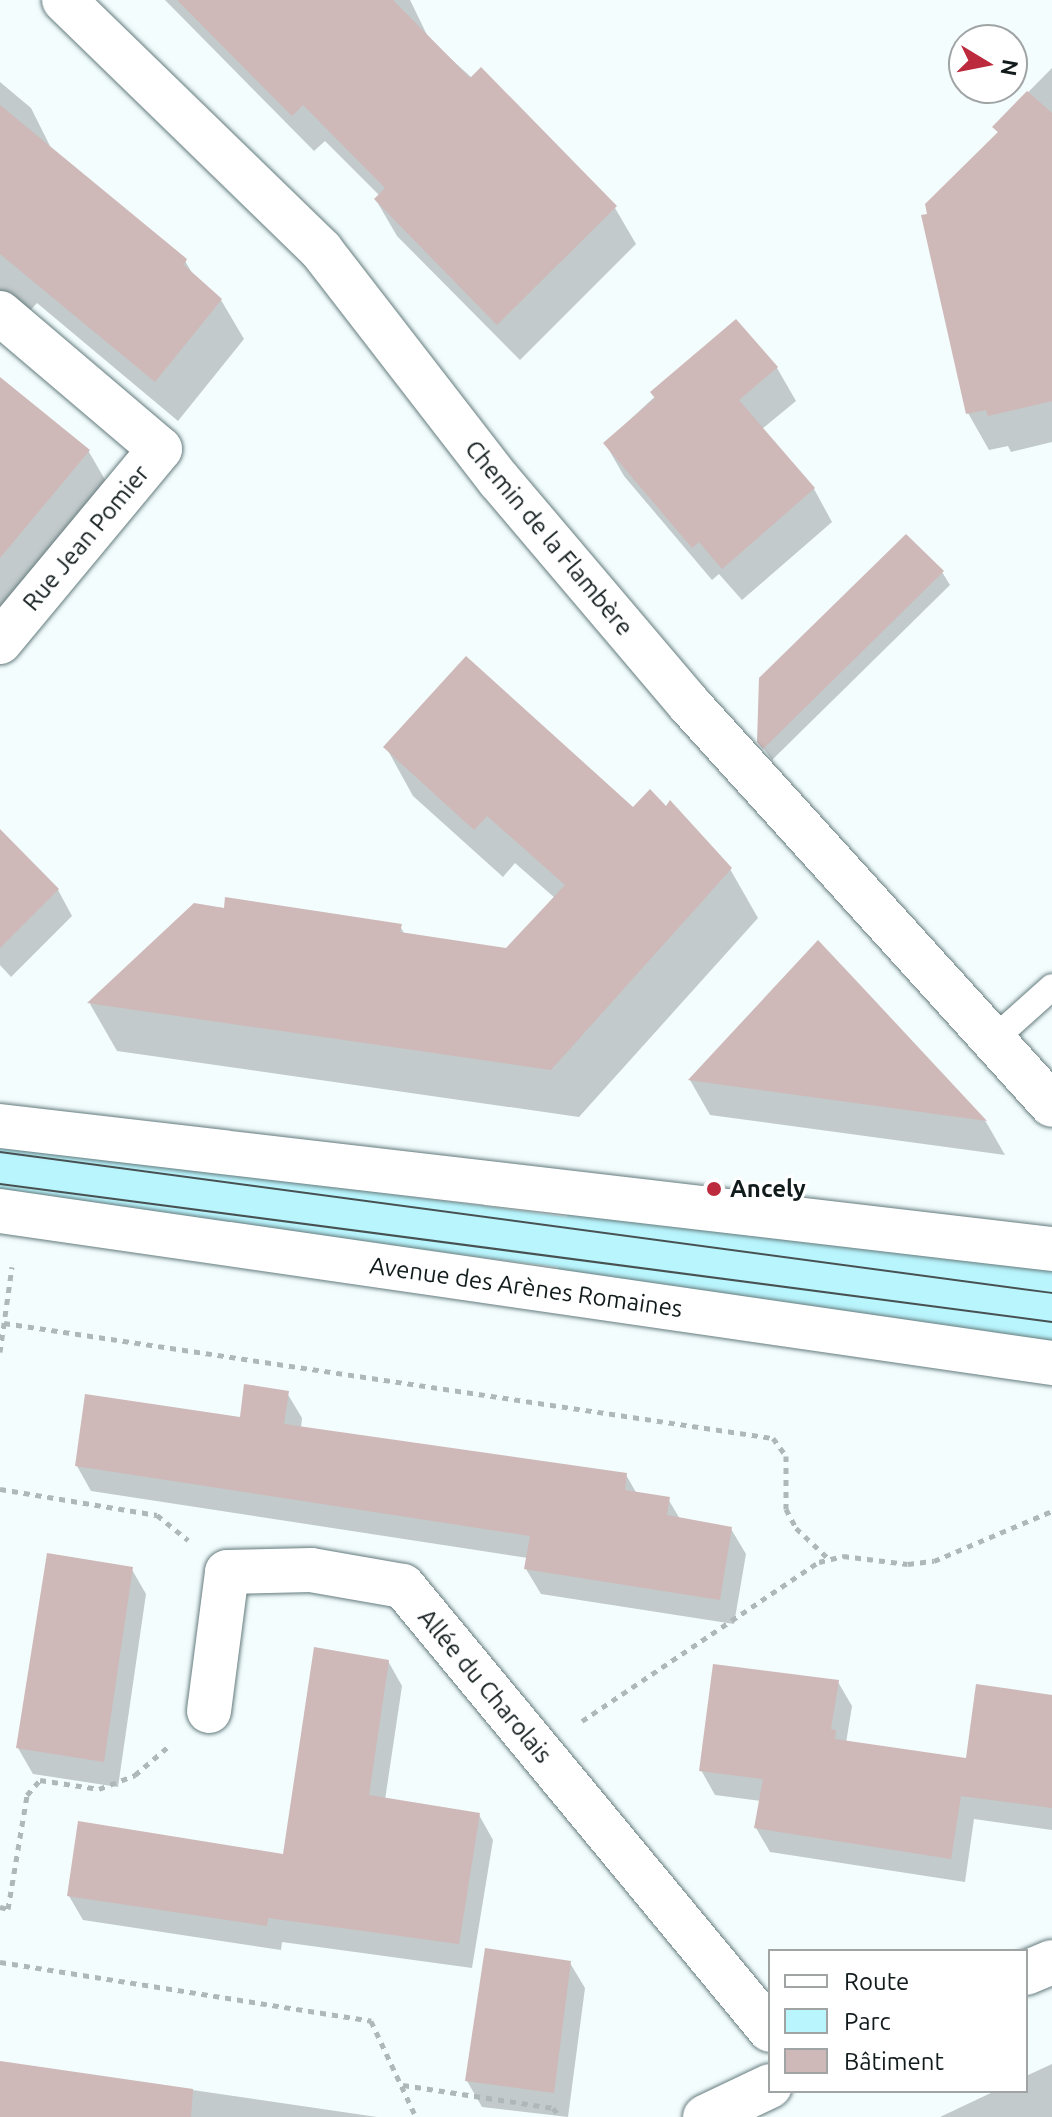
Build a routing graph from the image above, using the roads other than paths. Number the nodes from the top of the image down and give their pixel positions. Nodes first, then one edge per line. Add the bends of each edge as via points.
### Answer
1 (64, 0) edge
2 (0, 313) edge
3 (0, 642) edge
4 (1052, 987) edge
5 (993, 1040) junction
6 (1041, 1093) edge
7 (0, 1126) edge
8 (1052, 1135) edge
9 (0, 1211) edge
10 (1052, 1249) edge
11 (1052, 1363) edge
12 (209, 1711) road end
13 (1052, 1962) edge
14 (1028, 1972) edge
15 (768, 2028) edge
16 (768, 2087) edge
17 (705, 2117) edge

1 - 5 street, Chemin de la Flambère via 321,250 499,480 688,703
2 - 3 street, Rue Jean Pomier via 160,449
4 - 5 lane
5 - 6 street, Chemin de la Flambère
6 - 8 street, Chemin de la Flambère
7 - 10 street
9 - 11 street, Avenue des Arènes Romaines
12 - 15 street, Allée du Charolais via 227,1572 311,1570 403,1586
13 - 14 street
16 - 17 street

